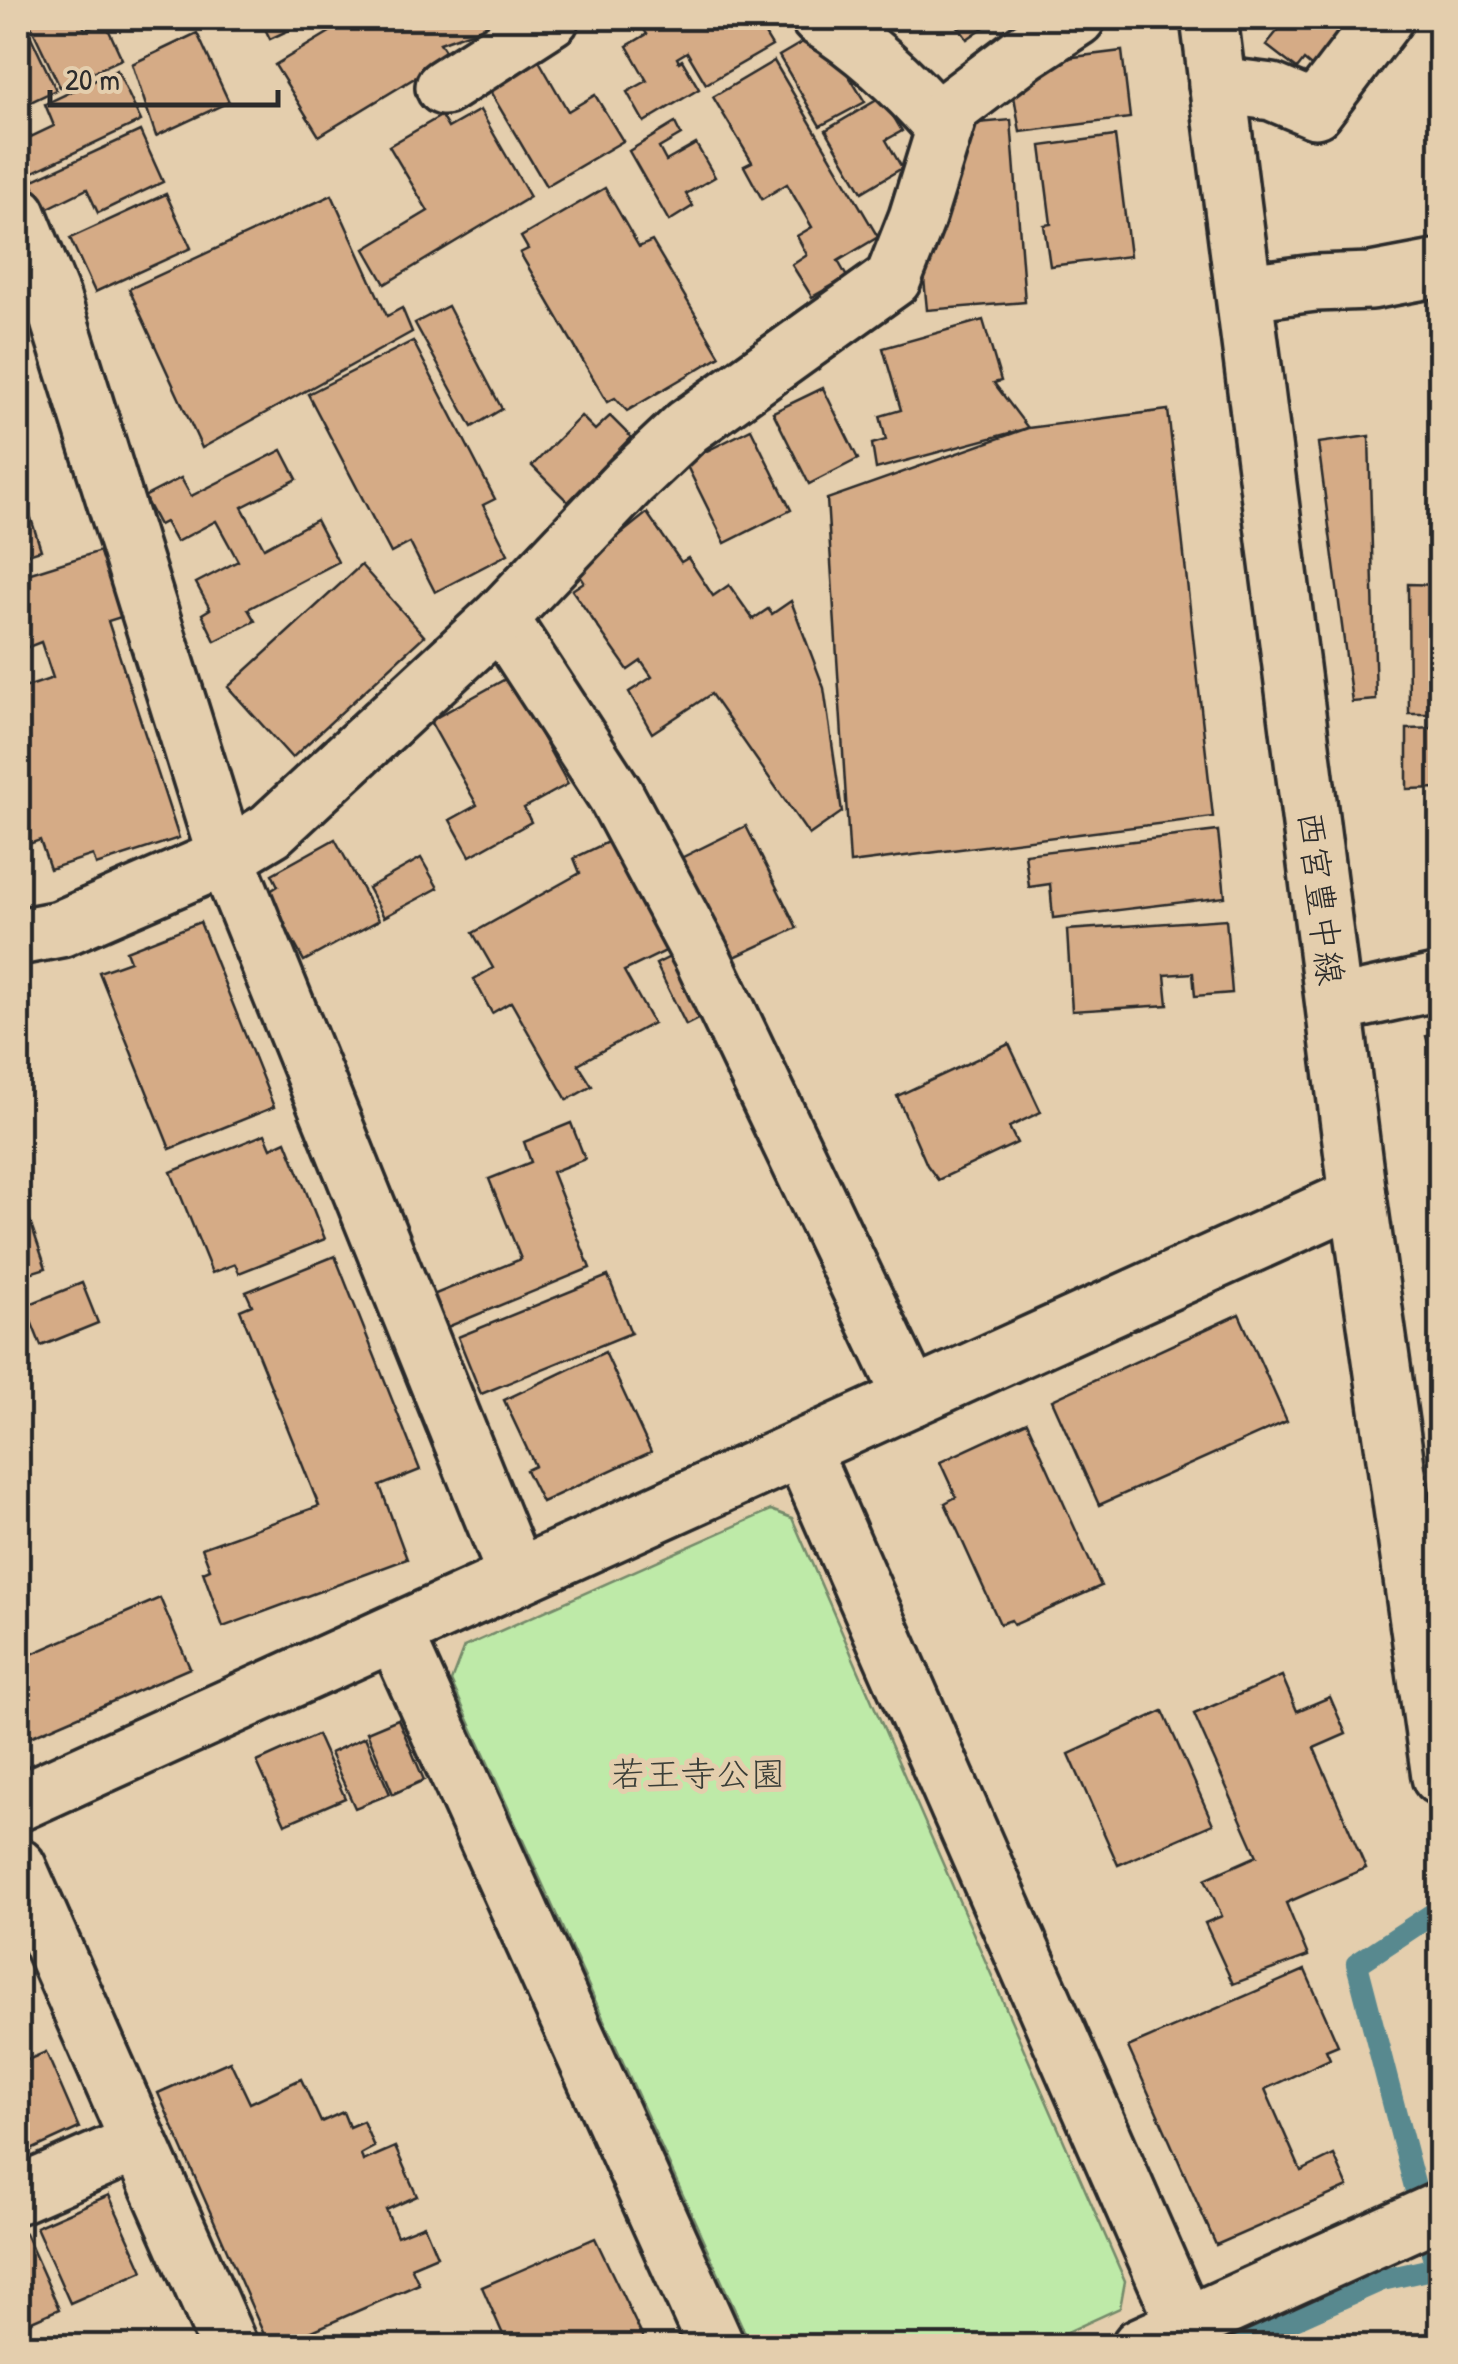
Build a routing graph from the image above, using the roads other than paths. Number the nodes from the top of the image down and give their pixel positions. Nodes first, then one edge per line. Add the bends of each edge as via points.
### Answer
1 (552, 18) edge
2 (819, 18) edge
3 (1077, 18) edge
4 (1209, 18) edge
5 (1385, 18) edge
6 (1217, 84) junction
7 (444, 86) dead end
8 (944, 128) junction
9 (18, 214) edge
10 (1440, 268) edge
11 (1245, 292) junction
12 (500, 618) junction
13 (226, 858) junction
14 (18, 937) edge
15 (1440, 982) edge
16 (1334, 1005) junction
17 (1358, 1196) junction
18 (912, 1398) junction
19 (802, 1450) junction
20 (1425, 1557) edge
21 (516, 1575) junction
22 (395, 1634) junction
23 (1440, 1777) edge
24 (18, 1803) edge
25 (18, 1867) edge
26 (138, 2142) junction
27 (18, 2194) edge
28 (1440, 2210) edge
29 (1163, 2336) edge
30 (229, 2346) edge
31 (716, 2346) edge

1 - 7 street
2 - 8 street via 892,74
3 - 8 street via 951,108
4 - 6 street, 西宮豊中線
5 - 6 street via 1315,110 1272,92
6 - 11 street, 西宮豊中線
8 - 12 street via 893,279 687,427
9 - 13 street via 52,298
10 - 11 street
11 - 16 street, 西宮豊中線
12 - 13 street via 271,830
12 - 18 street via 616,796 701,955
13 - 14 street via 60,929
13 - 21 street
15 - 16 street
16 - 17 street, 西宮豊中線
17 - 18 street
17 - 20 street, 西宮豊中線
18 - 19 street
19 - 21 street
19 - 29 street
20 - 23 street, 西宮豊中線
21 - 22 street
22 - 24 street
22 - 31 street
25 - 26 street
26 - 27 street
26 - 30 street
28 - 29 street

